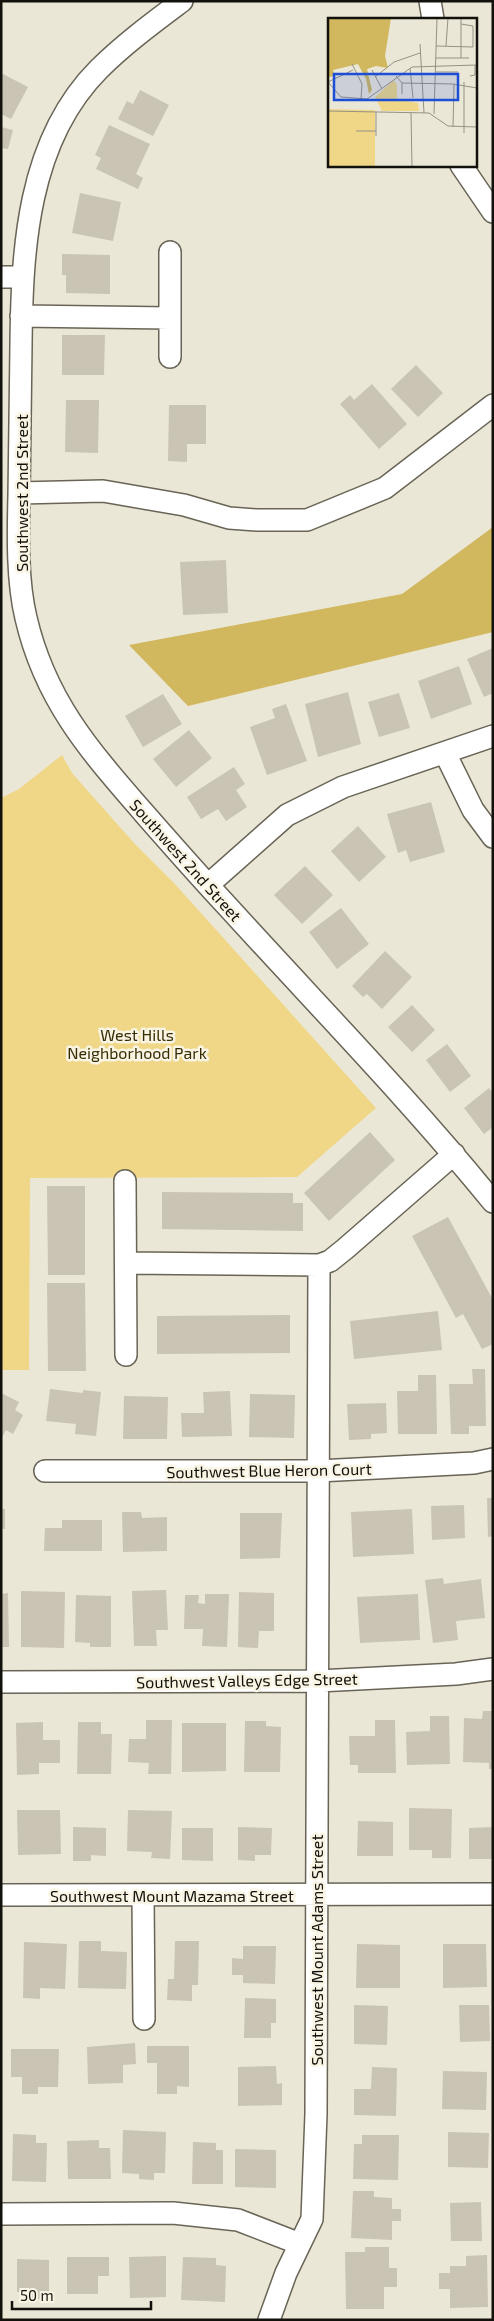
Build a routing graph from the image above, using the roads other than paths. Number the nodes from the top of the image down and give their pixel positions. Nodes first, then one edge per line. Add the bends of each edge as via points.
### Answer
1 (182, 1) edge
2 (430, 1) edge
3 (434, 18) edge
4 (462, 166) edge
5 (493, 212) edge
6 (170, 252) dead end
7 (12, 277) edge
8 (22, 316) junction
9 (170, 318) junction
10 (170, 357) dead end
11 (493, 405) edge
12 (19, 493) junction
13 (493, 736) edge
14 (445, 753) junction
15 (493, 836) edge
16 (208, 885) junction
17 (454, 1154) junction
18 (125, 1181) dead end
19 (493, 1202) edge
20 (126, 1263) junction
21 (319, 1265) junction
22 (126, 1355) dead end
23 (493, 1459) edge
24 (45, 1471) dead end
25 (318, 1471) junction
26 (493, 1668) edge
27 (318, 1681) junction
28 (1, 1682) edge
29 (493, 1894) edge
30 (1, 1895) edge
31 (143, 1895) junction
32 (317, 1895) junction
33 (144, 2019) dead end
34 (1, 2214) edge
35 (300, 2244) junction
36 (269, 2320) edge

1 - 7 street, Southwest 2nd Street via 98,70 75,99 46,155
2 - 3 street
4 - 5 street
6 - 9 street
7 - 8 street, Southwest 2nd Street
8 - 9 street
8 - 12 street, Southwest 2nd Street
9 - 10 street
11 - 12 street via 385,488 308,520 229,518 184,505 103,491
12 - 16 street, Southwest 2nd Street via 18,544 24,614 38,661 75,731
13 - 14 street
14 - 15 street via 473,810
14 - 16 street via 343,787 287,815
16 - 17 street, Southwest 2nd Street
17 - 19 street, Southwest 2nd Street
17 - 21 street via 346,1249
18 - 20 street
20 - 21 street
20 - 22 street
21 - 25 street, Southwest Mount Adams Street
23 - 25 street, Southwest Blue Heron Court via 474,1463
24 - 25 street, Southwest Blue Heron Court
25 - 27 street, Southwest Mount Adams Street
26 - 27 street, Southwest Valleys Edge Street via 456,1674
27 - 28 street, Southwest Valleys Edge Street
27 - 32 street, Southwest Mount Adams Street
29 - 32 street, Southwest Mount Mazama Street
30 - 31 street, Southwest Mount Mazama Street
31 - 32 street, Southwest Mount Mazama Street
31 - 33 street
32 - 35 street, Southwest Mount Adams Street via 312,2219
34 - 35 street via 173,2213 238,2220
35 - 36 street, Southwest Mount Adams Street

